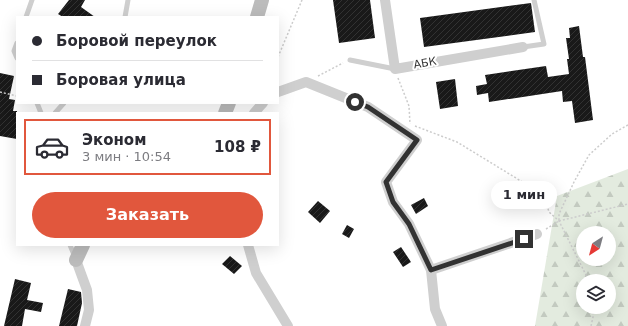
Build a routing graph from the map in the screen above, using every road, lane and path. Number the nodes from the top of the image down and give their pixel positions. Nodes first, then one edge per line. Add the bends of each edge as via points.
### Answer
1 (32, 0) edge
2 (128, 0) edge
3 (262, 0) edge
4 (302, 0) edge
5 (385, 0) edge
6 (534, 0) edge
7 (26, 16) edge
8 (125, 16) edge
9 (257, 16) edge
10 (16, 46) edge
11 (523, 47) joint
12 (279, 55) edge
13 (16, 56) edge
14 (350, 60) joint
15 (395, 69) junction
16 (306, 82) junction
17 (0, 92) edge
18 (279, 92) edge
19 (16, 96) edge
20 (63, 104) edge
21 (262, 104) edge
22 (56, 112) edge
23 (255, 112) edge
24 (628, 125) edge
25 (409, 129) junction
26 (628, 204) edge
27 (559, 221) junction
28 (537, 234) joint
29 (70, 246) edge
30 (83, 246) edge
31 (248, 246) edge
32 (76, 260) junction
33 (431, 270) junction
34 (586, 274) edge
35 (593, 314) edge
36 (85, 326) edge
37 (288, 326) edge
38 (442, 326) edge
39 (591, 326) edge

1 - 7 lane
2 - 8 lane
3 - 9 street
4 - 12 path
5 - 15 street
6 - 11 lane via 544,44
10 - 13 lane
11 - 15 street, АБК
14 - 15 lane
14 - 16 path
15 - 25 path via 409,106
16 - 18 street
16 - 25 street via 368,107
17 - 19 path
20 - 22 lane
21 - 23 street
24 - 27 path via 612,134 589,155 559,214
25 - 27 path via 457,142 527,184 542,196 549,212
25 - 33 street via 417,140 386,182 393,202 409,224
26 - 27 path
27 - 28 path
27 - 34 path
28 - 33 street
29 - 32 lane
30 - 32 street
31 - 37 street via 256,273
32 - 36 street via 87,290 89,310
33 - 38 street via 434,309
35 - 39 path

